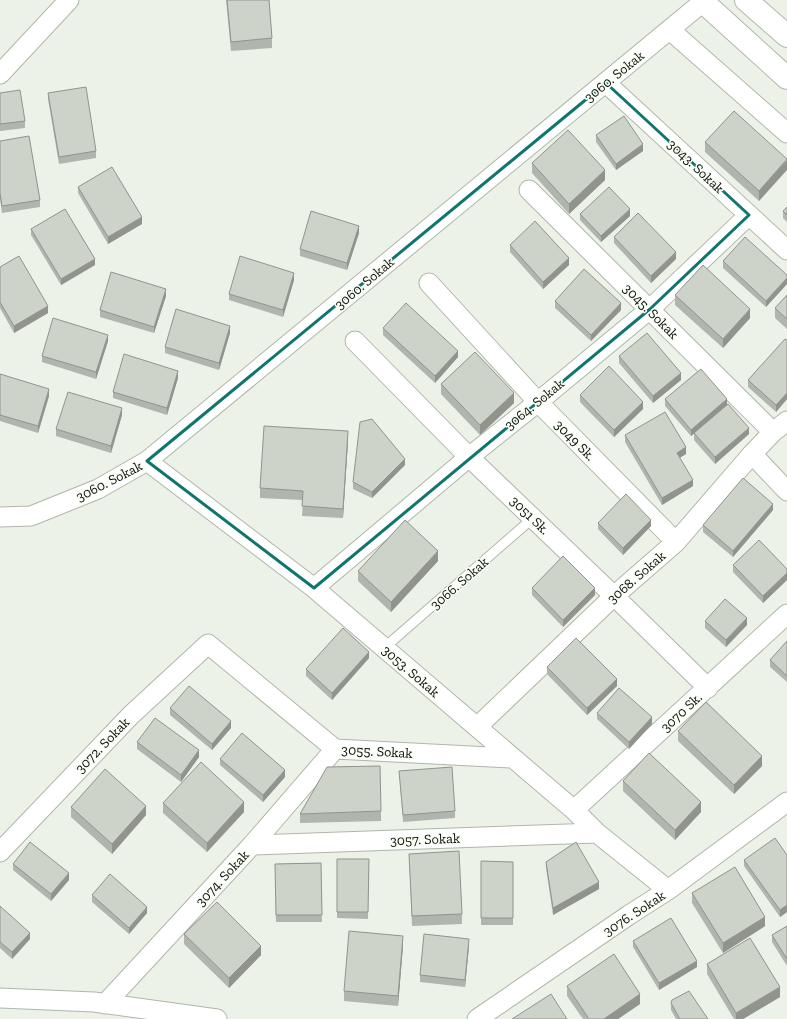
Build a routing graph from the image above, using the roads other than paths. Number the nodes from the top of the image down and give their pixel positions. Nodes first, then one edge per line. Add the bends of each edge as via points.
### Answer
1 (69, 0) edge
2 (746, 0) edge
3 (702, 1) edge
4 (670, 30) junction
5 (787, 36) edge
6 (0, 74) edge
7 (787, 78) edge
8 (606, 83) junction
9 (787, 133) edge
10 (529, 190) dead end
11 (749, 215) junction
12 (787, 250) edge
13 (429, 283) dead end
14 (650, 309) junction
15 (355, 341) dead end
16 (538, 402) junction
17 (780, 426) edge
18 (752, 454) junction
19 (469, 457) junction
20 (146, 461) junction
21 (787, 491) edge
22 (0, 518) edge
23 (533, 518) junction
24 (676, 542) junction
25 (314, 588) junction
26 (614, 596) junction
27 (787, 614) edge
28 (208, 644) joint
29 (384, 648) junction
30 (708, 688) junction
31 (477, 727) junction
32 (335, 749) junction
33 (512, 758) junction
34 (787, 802) edge
35 (574, 810) junction
36 (597, 833) junction
37 (252, 845) junction
38 (0, 852) edge
39 (668, 890) junction
40 (0, 998) edge
41 (105, 1004) junction
42 (217, 1019) edge
43 (477, 1019) edge

1 - 6 street
2 - 5 highway
3 - 4 street, 3060. Sokak
3 - 7 highway
4 - 8 street, 3060. Sokak
4 - 9 street
8 - 11 street, 3043. Sokak
8 - 20 street, 3060. Sokak
10 - 14 street, 3045. Sokak
11 - 12 street, 3043. Sokak
11 - 14 street, 3064. Sokak
13 - 16 street, 3049 Sk.
14 - 16 street, 3064. Sokak
14 - 17 street, 3045. Sokak
15 - 19 street, 3051 Sk.
16 - 19 street, 3064. Sokak
16 - 24 street, 3049 Sk.
17 - 18 street, 3068. Sokak
18 - 21 street
18 - 24 street, 3068. Sokak
19 - 23 street, 3051 Sk.
19 - 25 street, 3064. Sokak
20 - 22 street, 3060. Sokak via 98,489 31,516
20 - 25 street, 3053. Sokak
23 - 26 street, 3051 Sk.
23 - 29 lane, 3066. Sokak
24 - 26 street, 3068. Sokak
25 - 29 street, 3053. Sokak
26 - 30 street, 3051 Sk.
26 - 31 street, 3068. Sokak
27 - 30 street, 3070 Sk.
28 - 32 street, 3055. Sokak
28 - 38 street, 3072. Sokak via 131,715
29 - 31 street, 3053. Sokak
30 - 35 street, 3070 Sk.
31 - 33 street, 3053. Sokak
32 - 33 street, 3055. Sokak
32 - 37 street, 3074. Sokak
33 - 35 street, 3053. Sokak
34 - 39 street, 3076. Sokak
35 - 36 street, 3053. Sokak
36 - 37 street, 3057. Sokak
36 - 39 street, 3053. Sokak
37 - 41 street, 3074. Sokak
39 - 43 street, 3076. Sokak
40 - 41 street
41 - 42 street

